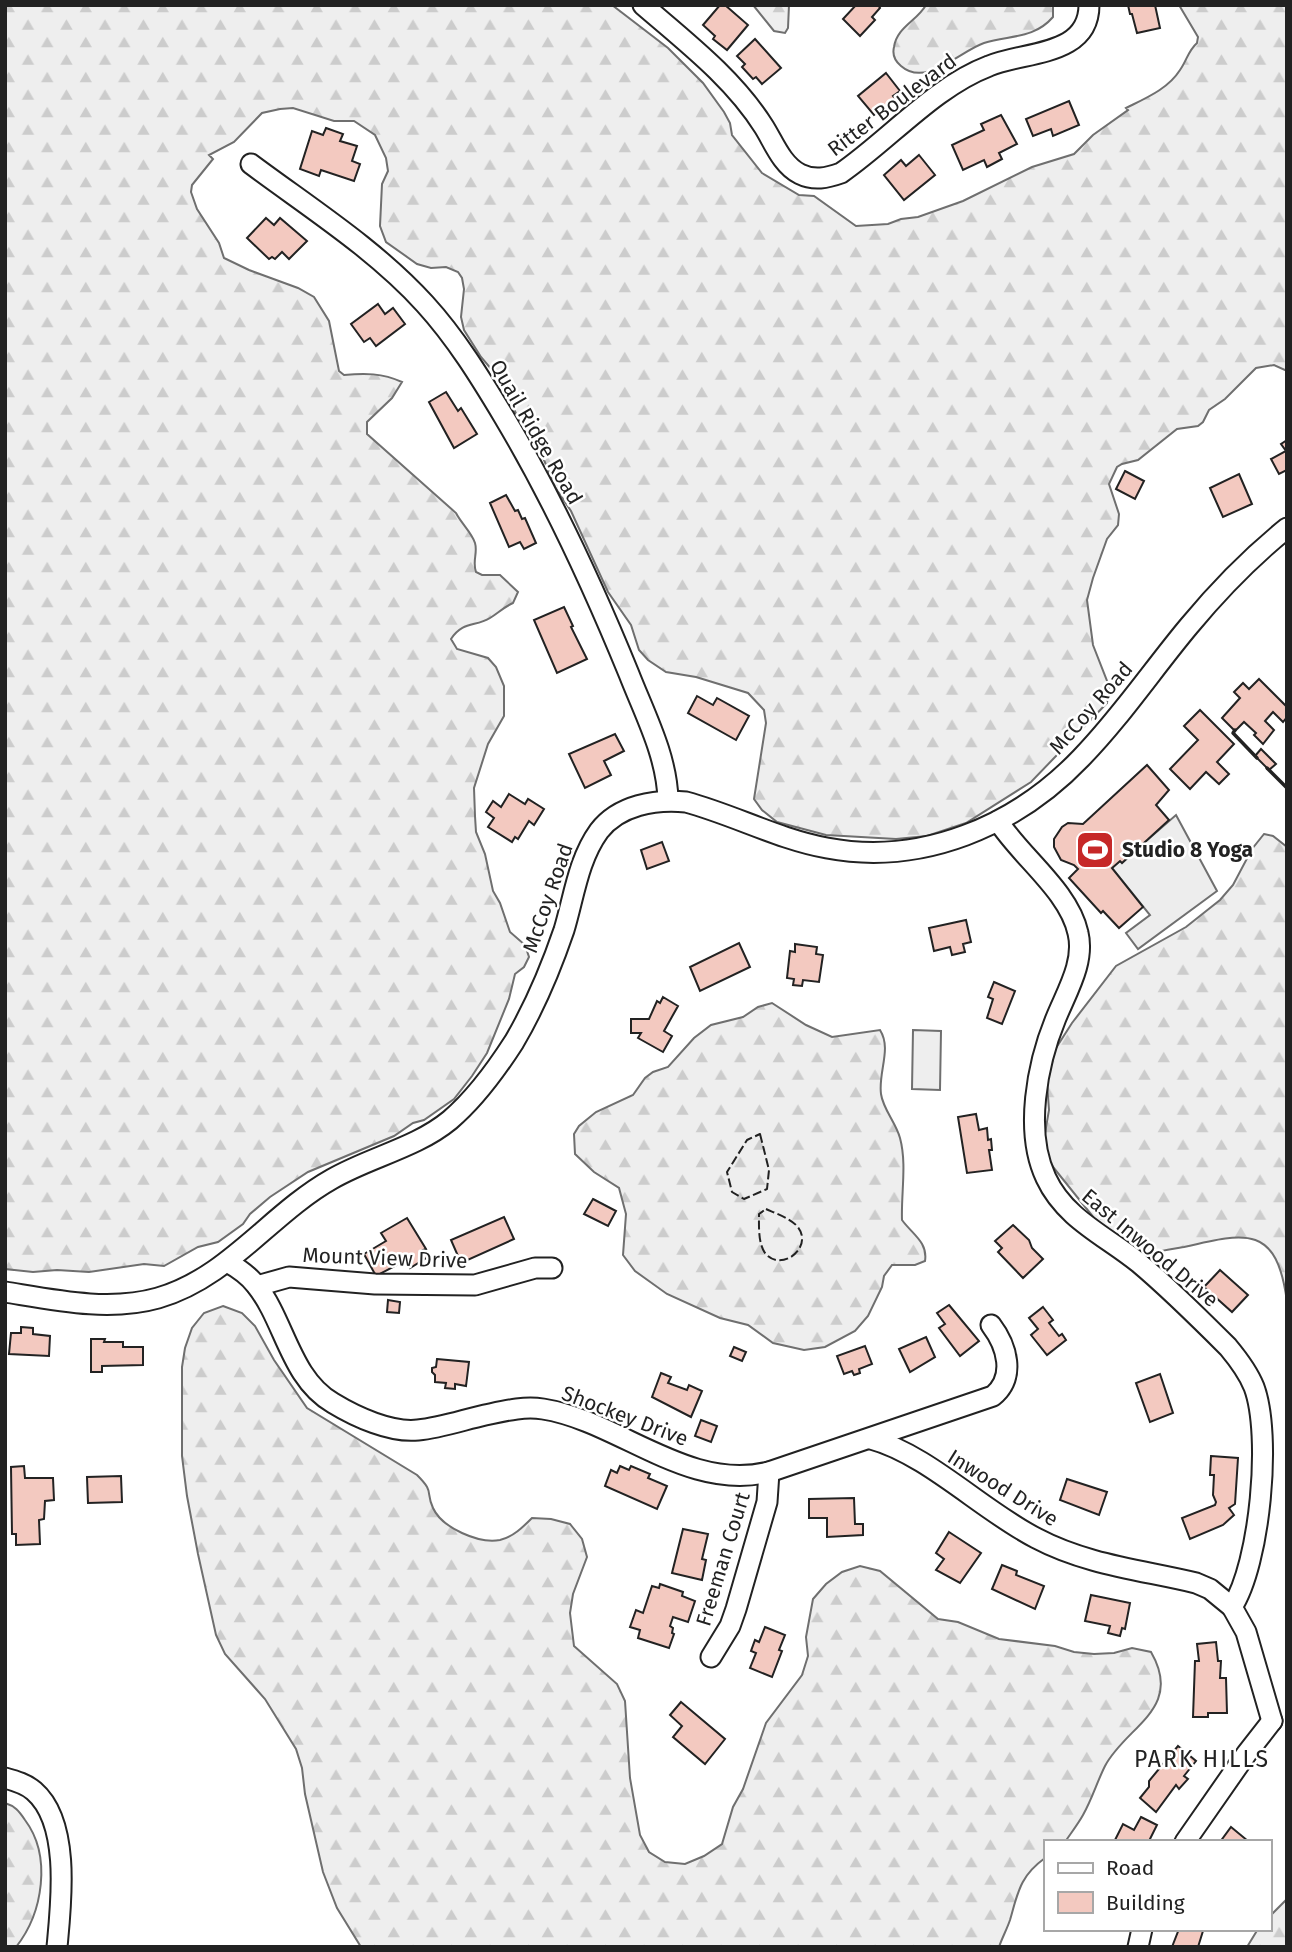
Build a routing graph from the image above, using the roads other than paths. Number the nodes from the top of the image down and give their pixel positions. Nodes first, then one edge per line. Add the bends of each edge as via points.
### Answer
1 (643, 5) edge
2 (1089, 5) edge
3 (251, 164) dead end
4 (1287, 528) edge
5 (668, 800) junction
6 (998, 821) junction
7 (227, 1262) junction
8 (552, 1268) dead end
9 (257, 1286) junction
10 (5, 1293) edge
11 (991, 1325) dead end
12 (871, 1439) junction
13 (769, 1472) junction
14 (1232, 1607) junction
15 (711, 1657) dead end
16 (1280, 1723) edge
17 (5, 1778) edge
18 (1186, 1840) edge
19 (57, 1947) edge

1 - 2 street, Ritter Boulevard via 736,89 788,165 813,178 841,173 973,72 1072,42 1086,27
3 - 5 street, Quail Ridge Road via 398,277 427,306 474,369 547,491 604,613 658,746
4 - 6 street, McCoy Road via 1191,624 1081,758 1031,801
5 - 6 street, McCoy Road via 703,807 798,842 859,852 919,849
5 - 7 street, McCoy Road via 649,802 614,817 590,845 563,931 531,1009 475,1096 433,1132 307,1195
6 - 14 street, East Inwood Drive via 1063,900 1079,941 1079,959 1045,1048 1035,1095 1036,1143 1045,1178 1076,1217 1137,1262 1228,1346 1248,1374 1258,1401 1262,1441 1258,1513 1247,1577
7 - 9 street, Shockey Drive
7 - 10 street, McCoy Road via 194,1284 135,1302 81,1303
8 - 9 street, Mount View Drive via 453,1287 289,1277
9 - 13 street, Shockey Drive via 313,1386 331,1403 374,1422 418,1430 502,1411 544,1409 702,1470 740,1476
11 - 12 street, Shockey Drive via 1006,1351 1006,1379 1001,1390
12 - 13 street, Shockey Drive
12 - 14 street, Inwood Drive via 918,1461 1038,1539 1111,1566 1196,1583
13 - 15 street, Freeman Court via 767,1502 736,1609
14 - 16 street
16 - 18 street via 1247,1753
17 - 19 street via 35,1792 46,1804 53,1824 61,1876

